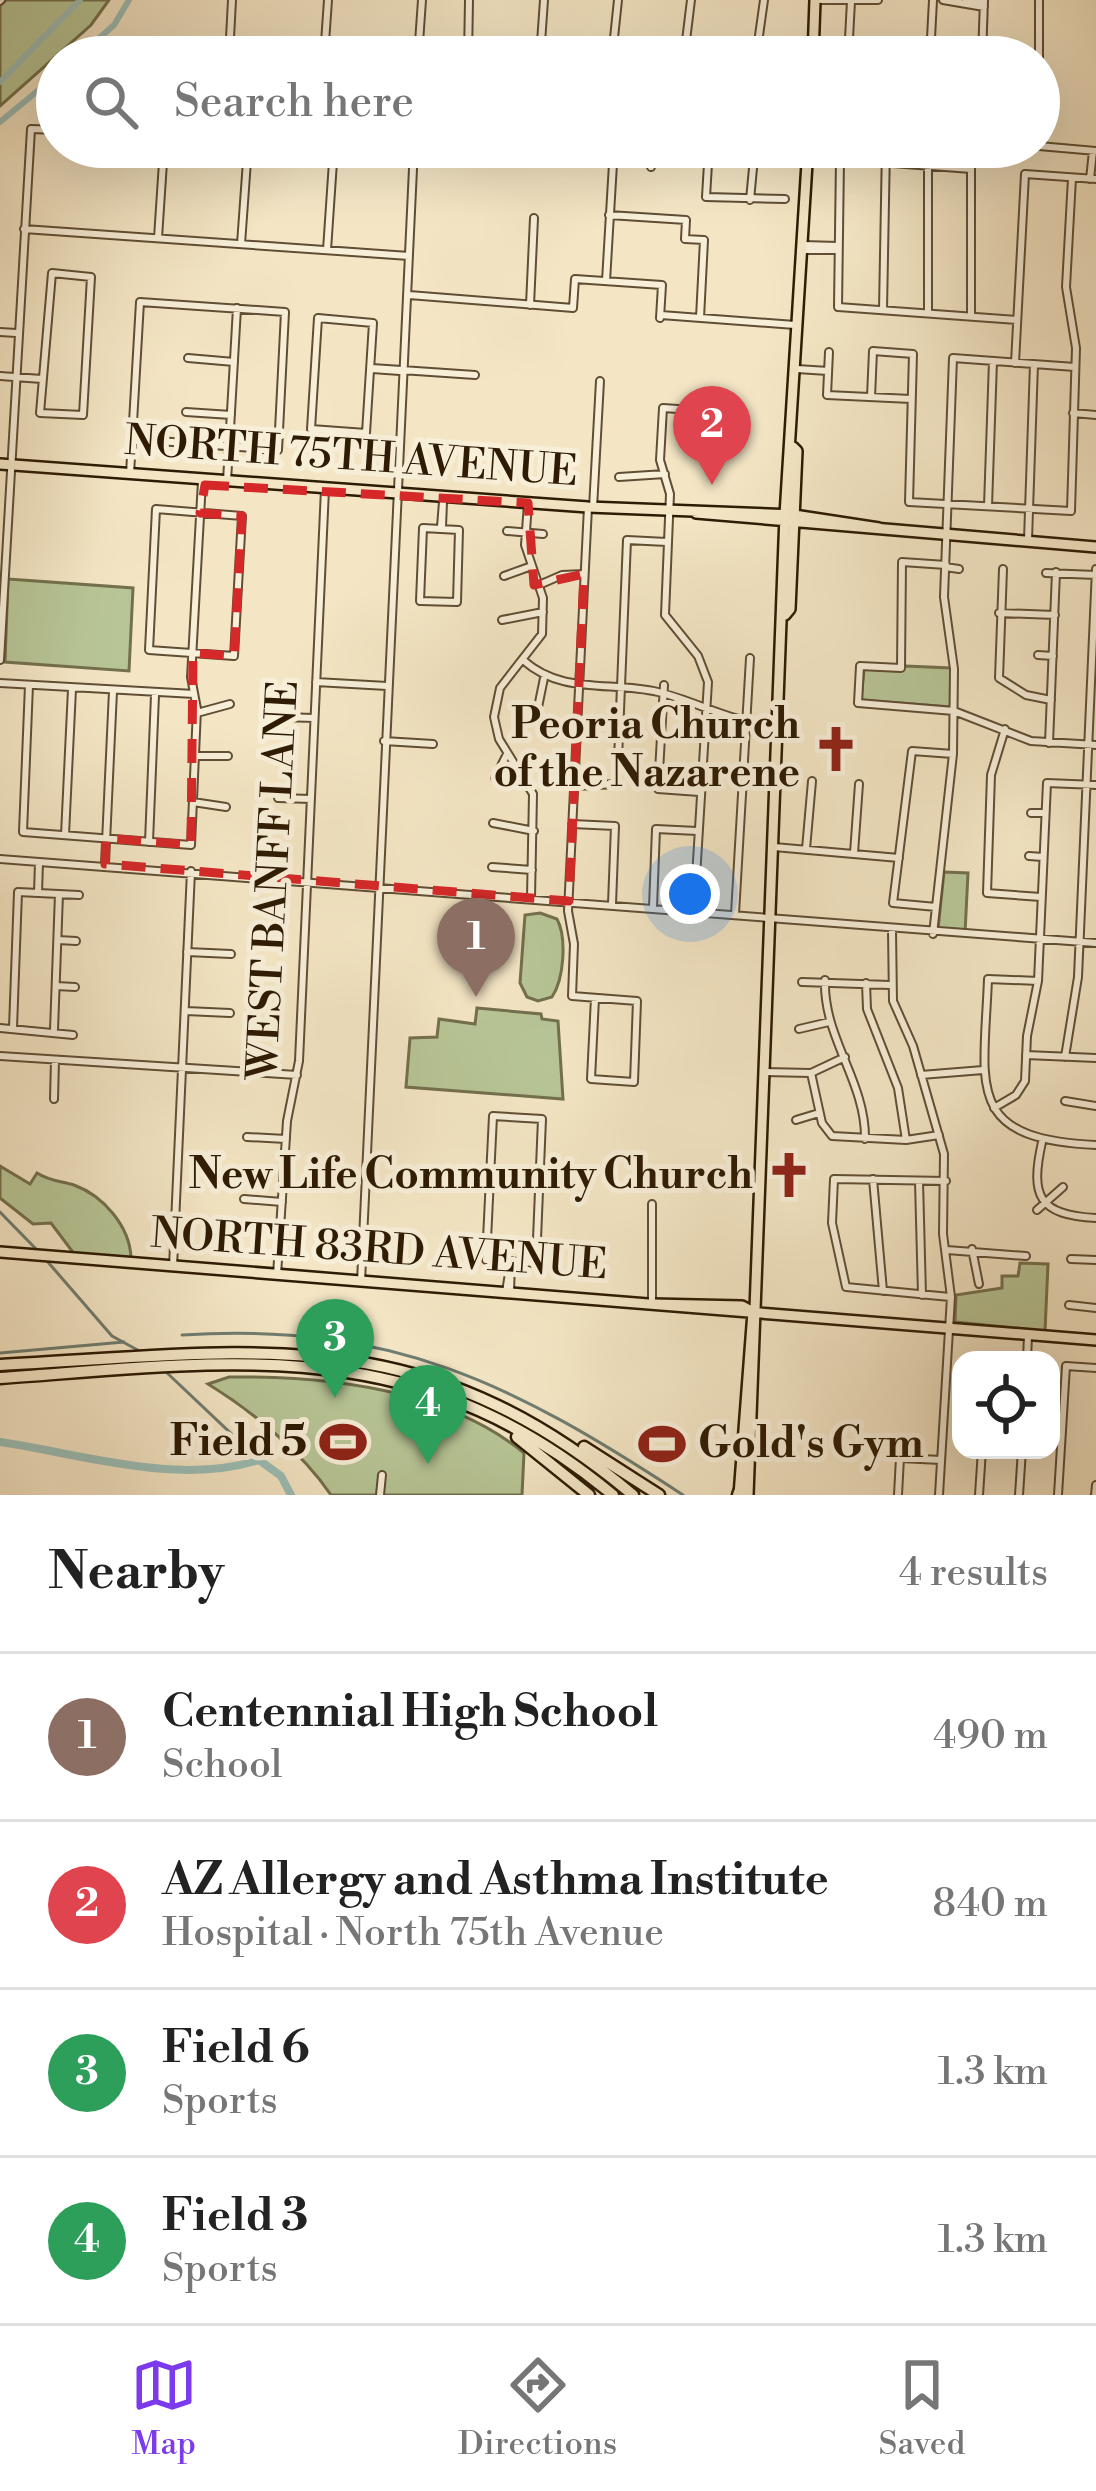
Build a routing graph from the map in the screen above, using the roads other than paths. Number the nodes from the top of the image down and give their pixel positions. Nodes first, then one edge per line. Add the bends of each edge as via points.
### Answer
1 (232, 0) edge
2 (328, 0) edge
3 (422, 0) edge
4 (469, 0) edge
5 (544, 0) edge
6 (618, 0) edge
7 (691, 0) edge
8 (764, 0) edge
9 (818, 0) edge
10 (878, 0) edge
11 (933, 0) edge
12 (943, 0) edge
13 (966, 0) edge
14 (1039, 0) edge
15 (851, 1) edge
16 (984, 3) edge
17 (230, 36) edge
18 (325, 36) edge
19 (419, 36) edge
20 (468, 36) edge
21 (541, 36) edge
22 (614, 36) edge
23 (687, 36) edge
24 (758, 36) edge
25 (815, 36) edge
26 (849, 36) edge
27 (931, 36) edge
28 (983, 36) edge
29 (1039, 36) edge
30 (36, 129) edge
31 (1060, 148) edge
32 (1094, 151) edge
33 (163, 168) edge
34 (246, 168) edge
35 (333, 168) edge
36 (413, 168) edge
37 (612, 168) edge
38 (708, 168) edge
39 (752, 168) edge
40 (807, 168) edge
41 (840, 168) edge
42 (884, 168) edge
43 (928, 168) edge
44 (941, 168) edge
45 (1072, 178) junction
46 (1093, 179) edge
47 (785, 199) dead end
48 (750, 200) junction
49 (609, 215) junction
50 (535, 218) dead end
51 (23, 229) junction
52 (158, 238) junction
53 (241, 244) junction
54 (803, 248) junction
55 (838, 248) junction
56 (327, 250) junction
57 (409, 256) junction
58 (606, 281) junction
59 (407, 295) junction
60 (530, 304) junction
61 (237, 308) junction
62 (883, 310) junction
63 (928, 313) junction
64 (971, 316) junction
65 (700, 318) junction
66 (1017, 320) junction
67 (799, 325) junction
68 (0, 332) edge
69 (16, 333) junction
70 (829, 352) dead end
71 (188, 358) dead end
72 (993, 361) junction
73 (234, 362) junction
74 (1015, 363) junction
75 (1034, 364) junction
76 (1076, 367) junction
77 (371, 369) junction
78 (403, 370) junction
79 (796, 370) junction
80 (828, 371) junction
81 (475, 375) dead end
82 (0, 376) edge
83 (14, 377) junction
84 (42, 379) junction
85 (600, 381) dead end
86 (871, 397) junction
87 (911, 399) junction
88 (186, 412) dead end
89 (722, 412) dead end
90 (1073, 412) junction
91 (230, 415) junction
92 (1096, 415) edge
93 (132, 439) junction
94 (229, 446) junction
95 (4, 465) edge
96 (130, 474) junction
97 (665, 474) junction
98 (620, 477) dead end
99 (203, 479) junction
100 (227, 481) junction
101 (325, 488) junction
102 (397, 493) junction
103 (528, 503) junction
104 (948, 504) junction
105 (988, 506) junction
106 (591, 507) junction
107 (200, 508) junction
108 (1030, 508) junction
109 (668, 512) junction
110 (789, 519) junction
111 (507, 531) dead end
112 (3, 532) edge
113 (526, 533) junction
114 (544, 534) dead end
115 (947, 535) junction
116 (667, 542) junction
117 (1028, 542) junction
118 (1096, 547) edge
119 (946, 564) junction
120 (529, 567) junction
121 (959, 569) dead end
122 (1003, 569) dead end
123 (1056, 572) junction
124 (1096, 572) edge
125 (1046, 573) dead end
126 (584, 574) junction
127 (504, 576) dead end
128 (539, 585) junction
129 (457, 602) joint
130 (544, 612) junction
131 (999, 613) junction
132 (1055, 615) junction
133 (502, 620) dead end
134 (193, 653) junction
135 (1038, 655) dead end
136 (1053, 656) junction
137 (750, 658) dead end
138 (0, 660) edge
139 (523, 660) junction
140 (501, 664) dead end
141 (510, 673) junction
142 (544, 678) junction
143 (316, 682) junction
144 (0, 683) edge
145 (29, 685) junction
146 (579, 685) junction
147 (387, 686) junction
148 (72, 688) junction
149 (622, 688) junction
150 (663, 689) junction
151 (113, 691) junction
152 (155, 694) junction
153 (194, 694) junction
154 (1051, 700) junction
155 (230, 704) dead end
156 (703, 711) junction
157 (954, 711) junction
158 (197, 713) junction
159 (281, 717) dead end
160 (314, 718) junction
161 (747, 721) junction
162 (536, 722) dead end
163 (779, 726) junction
164 (1005, 729) junction
165 (384, 741) junction
166 (1049, 743) junction
167 (433, 744) dead end
168 (1092, 745) edge
169 (507, 754) junction
170 (953, 754) junction
171 (195, 756) junction
172 (228, 756) dead end
173 (531, 767) dead end
174 (521, 774) junction
175 (992, 775) junction
176 (1007, 776) dead end
177 (495, 778) dead end
178 (812, 781) dead end
179 (859, 784) dead end
180 (1091, 785) edge
181 (574, 786) junction
182 (699, 792) junction
183 (278, 798) dead end
184 (310, 799) junction
185 (193, 802) junction
186 (226, 807) dead end
187 (1031, 813) dead end
188 (1046, 813) junction
189 (493, 823) dead end
190 (572, 824) junction
191 (534, 831) junction
192 (698, 831) junction
193 (65, 836) junction
194 (106, 838) junction
195 (149, 842) junction
196 (774, 847) junction
197 (806, 850) junction
198 (854, 854) junction
199 (1029, 856) dead end
200 (1043, 857) junction
201 (898, 858) junction
202 (0, 859) edge
203 (39, 862) junction
204 (105, 864) junction
205 (491, 867) dead end
206 (532, 870) junction
207 (190, 871) junction
208 (307, 882) junction
209 (380, 887) junction
210 (38, 893) junction
211 (59, 894) junction
212 (79, 895) dead end
213 (1041, 897) junction
214 (531, 898) junction
215 (569, 901) junction
216 (612, 904) junction
217 (652, 907) junction
218 (936, 907) junction
219 (694, 910) junction
220 (735, 914) junction
221 (771, 918) junction
222 (892, 931) junction
223 (933, 934) junction
224 (1040, 939) junction
225 (58, 940) junction
226 (76, 941) dead end
227 (1079, 942) junction
228 (1096, 944) edge
229 (187, 952) junction
230 (231, 954) dead end
231 (825, 980) junction
232 (1038, 981) junction
233 (802, 982) dead end
234 (866, 983) junction
235 (56, 986) junction
236 (890, 986) junction
237 (75, 987) dead end
238 (595, 998) junction
239 (184, 1010) junction
240 (230, 1012) dead end
241 (829, 1022) junction
242 (0, 1028) edge
243 (13, 1028) junction
244 (800, 1029) dead end
245 (54, 1030) junction
246 (73, 1035) dead end
247 (1025, 1055) junction
248 (0, 1056) edge
249 (845, 1057) junction
250 (1065, 1057) junction
251 (1096, 1058) edge
252 (56, 1060) junction
253 (182, 1070) junction
254 (984, 1070) junction
255 (764, 1072) junction
256 (811, 1073) junction
257 (297, 1075) junction
258 (921, 1076) junction
259 (54, 1099) dead end
260 (1066, 1101) dead end
261 (1096, 1106) edge
262 (994, 1108) junction
263 (819, 1113) junction
264 (796, 1120) dead end
265 (940, 1135) junction
266 (247, 1137) dead end
267 (286, 1139) junction
268 (866, 1139) junction
269 (906, 1140) junction
270 (1042, 1142) junction
271 (1096, 1145) edge
272 (873, 1179) junction
273 (919, 1180) junction
274 (946, 1181) junction
275 (1064, 1187) dead end
276 (244, 1199) dead end
277 (282, 1202) junction
278 (1045, 1203) junction
279 (652, 1204) dead end
280 (1037, 1210) dead end
281 (1096, 1218) edge
282 (972, 1249) junction
283 (945, 1250) junction
284 (7, 1255) edge
285 (1026, 1256) dead end
286 (1071, 1259) dead end
287 (1096, 1260) edge
288 (511, 1261) junction
289 (173, 1267) junction
290 (277, 1275) junction
291 (361, 1282) junction
292 (979, 1284) dead end
293 (884, 1291) junction
294 (508, 1293) junction
295 (922, 1294) junction
296 (950, 1297) junction
297 (652, 1304) junction
298 (1069, 1305) dead end
299 (1096, 1307) edge
300 (753, 1312) junction
301 (948, 1328) junction
302 (1028, 1335) junction
303 (1096, 1340) edge
304 (1027, 1351) edge
305 (0, 1365) edge
306 (1096, 1368) edge
307 (0, 1378) edge
308 (463, 1388) junction
309 (475, 1408) junction
310 (981, 1459) edge
311 (1021, 1459) edge
312 (941, 1460) junction
313 (382, 1475) dead end
314 (1096, 1485) edge
315 (741, 1494) edge
316 (380, 1495) edge
317 (589, 1495) edge
318 (614, 1495) edge
319 (633, 1495) edge
320 (659, 1495) edge
321 (898, 1495) edge
322 (939, 1495) edge
323 (979, 1495) edge
324 (1019, 1495) edge
325 (1058, 1495) edge
326 (1095, 1495) edge

1 - 17 street
2 - 18 street
3 - 19 street
4 - 20 street
5 - 21 street
6 - 22 street
7 - 23 street
8 - 24 street
9 - 15 street
9 - 25 main road
10 - 15 street
11 - 27 street
12 - 16 street
13 - 16 street
14 - 29 street
15 - 26 street
16 - 28 street
30 - 51 street
31 - 32 street
32 - 46 street
33 - 52 street
34 - 53 street
35 - 56 street
36 - 57 street
37 - 49 street
38 - 48 street via 706,197
39 - 48 street
40 - 54 main road
41 - 55 street
42 - 62 street
43 - 63 street
44 - 64 street via 973,173
45 - 46 street
45 - 66 street via 1024,174
45 - 76 street via 1066,299
47 - 48 street
49 - 58 street
49 - 65 street via 686,220 685,239 704,240
50 - 60 street
51 - 52 street
51 - 69 street
52 - 53 street
53 - 56 street
54 - 55 street
54 - 67 main road
55 - 62 street via 836,304
56 - 57 street
57 - 59 street
58 - 60 street via 575,279 573,308
58 - 65 street via 662,285 661,317
59 - 60 street
59 - 78 street
61 - 73 street
61 - 93 street via 140,302
61 - 94 street via 285,312 278,450
62 - 63 street
63 - 64 street
64 - 66 street
65 - 67 street
66 - 74 street
67 - 79 main road
68 - 69 street
69 - 83 street
70 - 80 street
71 - 73 street
72 - 74 street
72 - 104 street via 953,358
72 - 105 street
73 - 91 street
74 - 75 street
75 - 76 street
75 - 108 street
76 - 90 street
77 - 77 street via 367,433 311,429 317,319 372,321
77 - 78 street
78 - 81 street
78 - 102 street
79 - 80 street
79 - 110 main road
80 - 86 street via 827,395
82 - 83 street
83 - 84 street
83 - 95 street
84 - 84 street via 40,413 82,415 91,277 49,274
85 - 106 street
86 - 87 street
86 - 87 street via 873,351 913,354
87 - 104 street via 908,502
88 - 91 street
89 - 97 street via 663,408
90 - 92 street
90 - 108 street via 1071,512
91 - 94 street
93 - 94 street
93 - 96 street
94 - 100 street
95 - 96 main road, NORTH 75TH AVENUE
95 - 112 street
96 - 99 main road, NORTH 75TH AVENUE
97 - 98 street
97 - 109 street
99 - 100 main road, NORTH 75TH AVENUE
99 - 107 street
100 - 101 main road, NORTH 75TH AVENUE
101 - 102 main road, NORTH 75TH AVENUE
101 - 143 street, WEST BANFF LANE
102 - 103 main road, NORTH 75TH AVENUE
102 - 147 street
103 - 106 main road, NORTH 75TH AVENUE
103 - 113 street
104 - 105 street
104 - 115 street
105 - 108 street
106 - 109 main road, NORTH 75TH AVENUE
106 - 126 street
107 - 134 street
107 - 134 street via 242,516 234,656
107 - 134 street via 156,509 149,650
108 - 117 street
109 - 110 main road, NORTH 75TH AVENUE
109 - 116 street
110 - 115 main road, NORTH 75TH AVENUE
110 - 163 main road
111 - 113 street
112 - 138 street
113 - 114 street
113 - 120 street
115 - 117 main road, NORTH 75TH AVENUE
115 - 119 street
116 - 149 street via 627,540
116 - 156 street via 664,610 706,672
117 - 118 main road, NORTH 75TH AVENUE
119 - 121 street
119 - 157 street
119 - 157 street via 902,562 902,668 860,666 858,703
120 - 127 street
120 - 128 street
122 - 131 street
123 - 124 street
123 - 125 street
123 - 132 street
124 - 168 street
126 - 128 street
126 - 146 street
128 - 130 street
129 - 129 street via 460,530 424,529 420,601
130 - 133 street
130 - 139 street via 542,634
131 - 132 street
131 - 154 street via 999,678
132 - 136 street
134 - 153 street
135 - 136 street
136 - 154 street
137 - 161 street
139 - 141 street
139 - 142 street
140 - 141 street
141 - 169 street via 494,717
142 - 146 street
142 - 162 street
143 - 147 street
143 - 160 street, WEST BANFF LANE
144 - 145 street
145 - 148 street
145 - 193 street via 23,832
146 - 149 street
146 - 181 street
147 - 165 street
148 - 151 street
148 - 193 street
149 - 150 street
149 - 181 street via 616,787
150 - 156 street
150 - 182 street via 658,789
151 - 152 street
151 - 194 street
152 - 153 street
152 - 195 street
153 - 158 street
154 - 166 street
155 - 158 street
156 - 161 street
156 - 182 street
157 - 164 street
157 - 170 street
158 - 171 street
159 - 160 street
160 - 184 street, WEST BANFF LANE
161 - 163 street
161 - 220 street
163 - 196 main road
164 - 166 street
164 - 175 street
165 - 167 street
165 - 209 street
166 - 168 street
168 - 180 street
169 - 174 street
169 - 177 street
170 - 201 street via 912,751
170 - 218 street
171 - 172 street
171 - 185 street
173 - 174 street
174 - 191 street via 533,794
175 - 176 street
175 - 213 street via 987,893
178 - 197 street
179 - 198 street
180 - 188 street via 1047,783
180 - 227 street
181 - 190 street
182 - 192 street
183 - 184 street
184 - 208 street, WEST BANFF LANE
185 - 186 street
185 - 195 street via 191,845
187 - 188 street
188 - 200 street
189 - 191 street
190 - 215 street
190 - 216 street via 615,826
191 - 206 street
192 - 217 street via 656,829
192 - 219 street
193 - 194 street
194 - 195 street
194 - 204 street
196 - 197 street
196 - 221 main road
197 - 198 street
198 - 201 street
199 - 200 street
200 - 213 street
201 - 218 street via 892,903
202 - 203 street
203 - 204 street
203 - 210 street
204 - 207 street
205 - 206 street
206 - 214 street
207 - 208 street
207 - 229 street
208 - 209 street
208 - 257 street, WEST BANFF LANE
209 - 214 street
209 - 291 street
210 - 211 street
210 - 243 street via 18,892
211 - 212 street
211 - 225 street
213 - 224 street
214 - 215 street
215 - 216 street
215 - 238 street via 572,996
216 - 217 street
217 - 219 street
218 - 223 street
219 - 220 street
220 - 221 street
221 - 222 street
221 - 255 main road
222 - 223 street
222 - 236 street
223 - 224 street
224 - 227 street
224 - 232 street
225 - 226 street
225 - 235 street
227 - 228 street
227 - 250 street
229 - 230 street
229 - 239 street
231 - 233 street
231 - 234 street
231 - 241 street
232 - 247 street
232 - 254 street via 988,979
234 - 236 street
234 - 269 street
235 - 237 street
235 - 245 street
236 - 258 street
238 - 238 street via 638,1000 634,1082 591,1079
239 - 240 street
239 - 253 street
241 - 244 street
241 - 249 street
242 - 243 street
243 - 245 street
245 - 246 street
247 - 250 street
247 - 262 street via 1024,1085
248 - 252 street
249 - 256 street
249 - 268 street
250 - 251 street
252 - 253 street
252 - 259 street
253 - 257 street
253 - 289 street
254 - 258 street
254 - 262 street
255 - 256 street
255 - 300 main road
256 - 263 street
257 - 267 street, WEST BANFF LANE
258 - 265 street
260 - 261 street
262 - 270 street via 1013,1129
263 - 264 street
263 - 268 street via 840,1139
265 - 269 street
265 - 274 street
266 - 267 street
267 - 277 street, WEST BANFF LANE
268 - 269 street
270 - 271 street
270 - 278 street via 1036,1178
272 - 273 street
272 - 293 street
272 - 293 street via 834,1179 832,1223 846,1288
273 - 274 street
273 - 295 street
274 - 283 street
275 - 278 street
276 - 277 street
277 - 290 street, WEST BANFF LANE
278 - 280 street
278 - 281 street via 1063,1215
279 - 297 street
282 - 283 street
282 - 285 street
282 - 292 street
283 - 296 street
284 - 289 main road, NORTH 83RD AVENUE
286 - 287 street
288 - 288 street via 486,1260 493,1117 542,1119 536,1263
288 - 294 street
289 - 290 main road, NORTH 83RD AVENUE
290 - 291 main road, NORTH 83RD AVENUE
291 - 294 main road, NORTH 83RD AVENUE
293 - 295 street
294 - 297 main road, NORTH 83RD AVENUE
295 - 296 street
296 - 301 street
297 - 300 main road, NORTH 83RD AVENUE
298 - 299 street
300 - 301 main road, NORTH 83RD AVENUE
300 - 315 main road
301 - 302 main road, NORTH 83RD AVENUE
301 - 312 street
302 - 303 main road, NORTH 83RD AVENUE
302 - 304 street
305 - 308 highway via 178,1352 322,1353
306 - 325 street via 1066,1366
307 - 309 highway via 194,1364 334,1367
308 - 319 highway via 557,1437
308 - 320 highway via 537,1420
309 - 317 highway
309 - 318 highway
310 - 323 street
311 - 324 street
312 - 321 street via 900,1458
312 - 322 street
313 - 316 street
314 - 326 street

